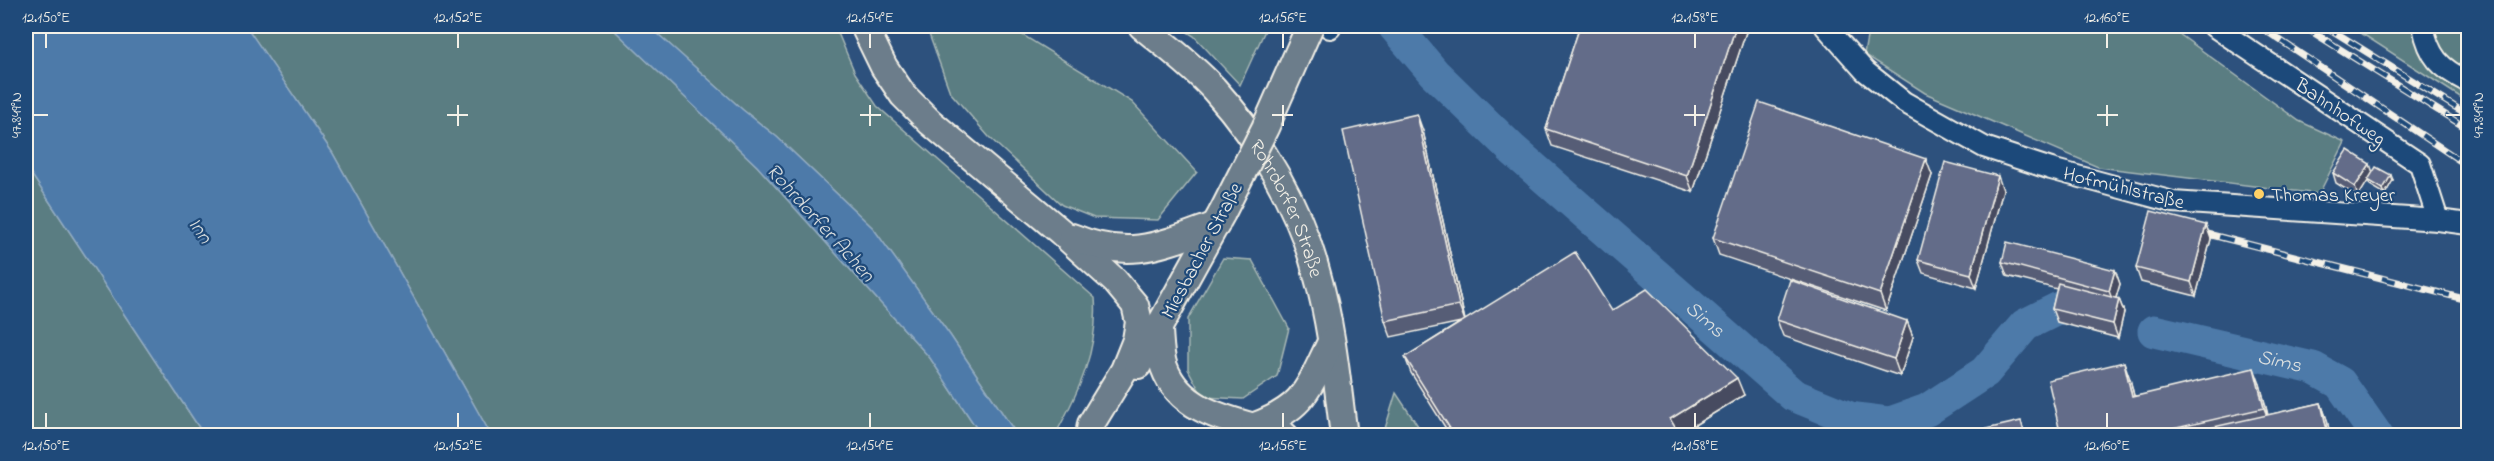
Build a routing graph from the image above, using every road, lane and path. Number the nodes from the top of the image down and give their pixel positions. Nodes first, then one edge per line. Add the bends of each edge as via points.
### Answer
1 (1142, 26) edge
2 (1322, 26) edge
3 (1825, 26) edge
4 (2213, 26) edge
5 (2423, 26) edge
6 (872, 32) edge
7 (2469, 82) edge
8 (1219, 219) junction
9 (2438, 220) junction
10 (2469, 224) edge
11 (1061, 232) junction
12 (1159, 330) junction
13 (1331, 342) junction
14 (1255, 426) junction
15 (1089, 435) edge
16 (1095, 435) edge
17 (1284, 435) edge
18 (1344, 435) edge

1 - 13 main road, Rohrdorfer Straße via 1213,88 1268,161 1306,238
2 - 8 main road, Miesbacher Straße, bridge
3 - 9 street, Hofmühlstraße via 1864,71 1904,102 1984,147 2051,169 2173,202
4 - 9 street, Bahnhofweg via 2420,164
5 - 7 street via 2427,46 2446,71
6 - 11 main road via 884,67 903,95
8 - 11 main road via 1149,248 1129,250 1098,247
8 - 12 main road, Miesbacher Straße
9 - 10 street, Hofmühlstraße
11 - 15 main road via 1129,296 1139,322 1124,370 1091,424
12 - 14 main road via 1164,369 1188,401 1234,422
12 - 16 main road, Miesbacher Straße
13 - 14 main road via 1303,397 1290,410
13 - 18 main road, Rohrdorfer Straße
14 - 17 main road

